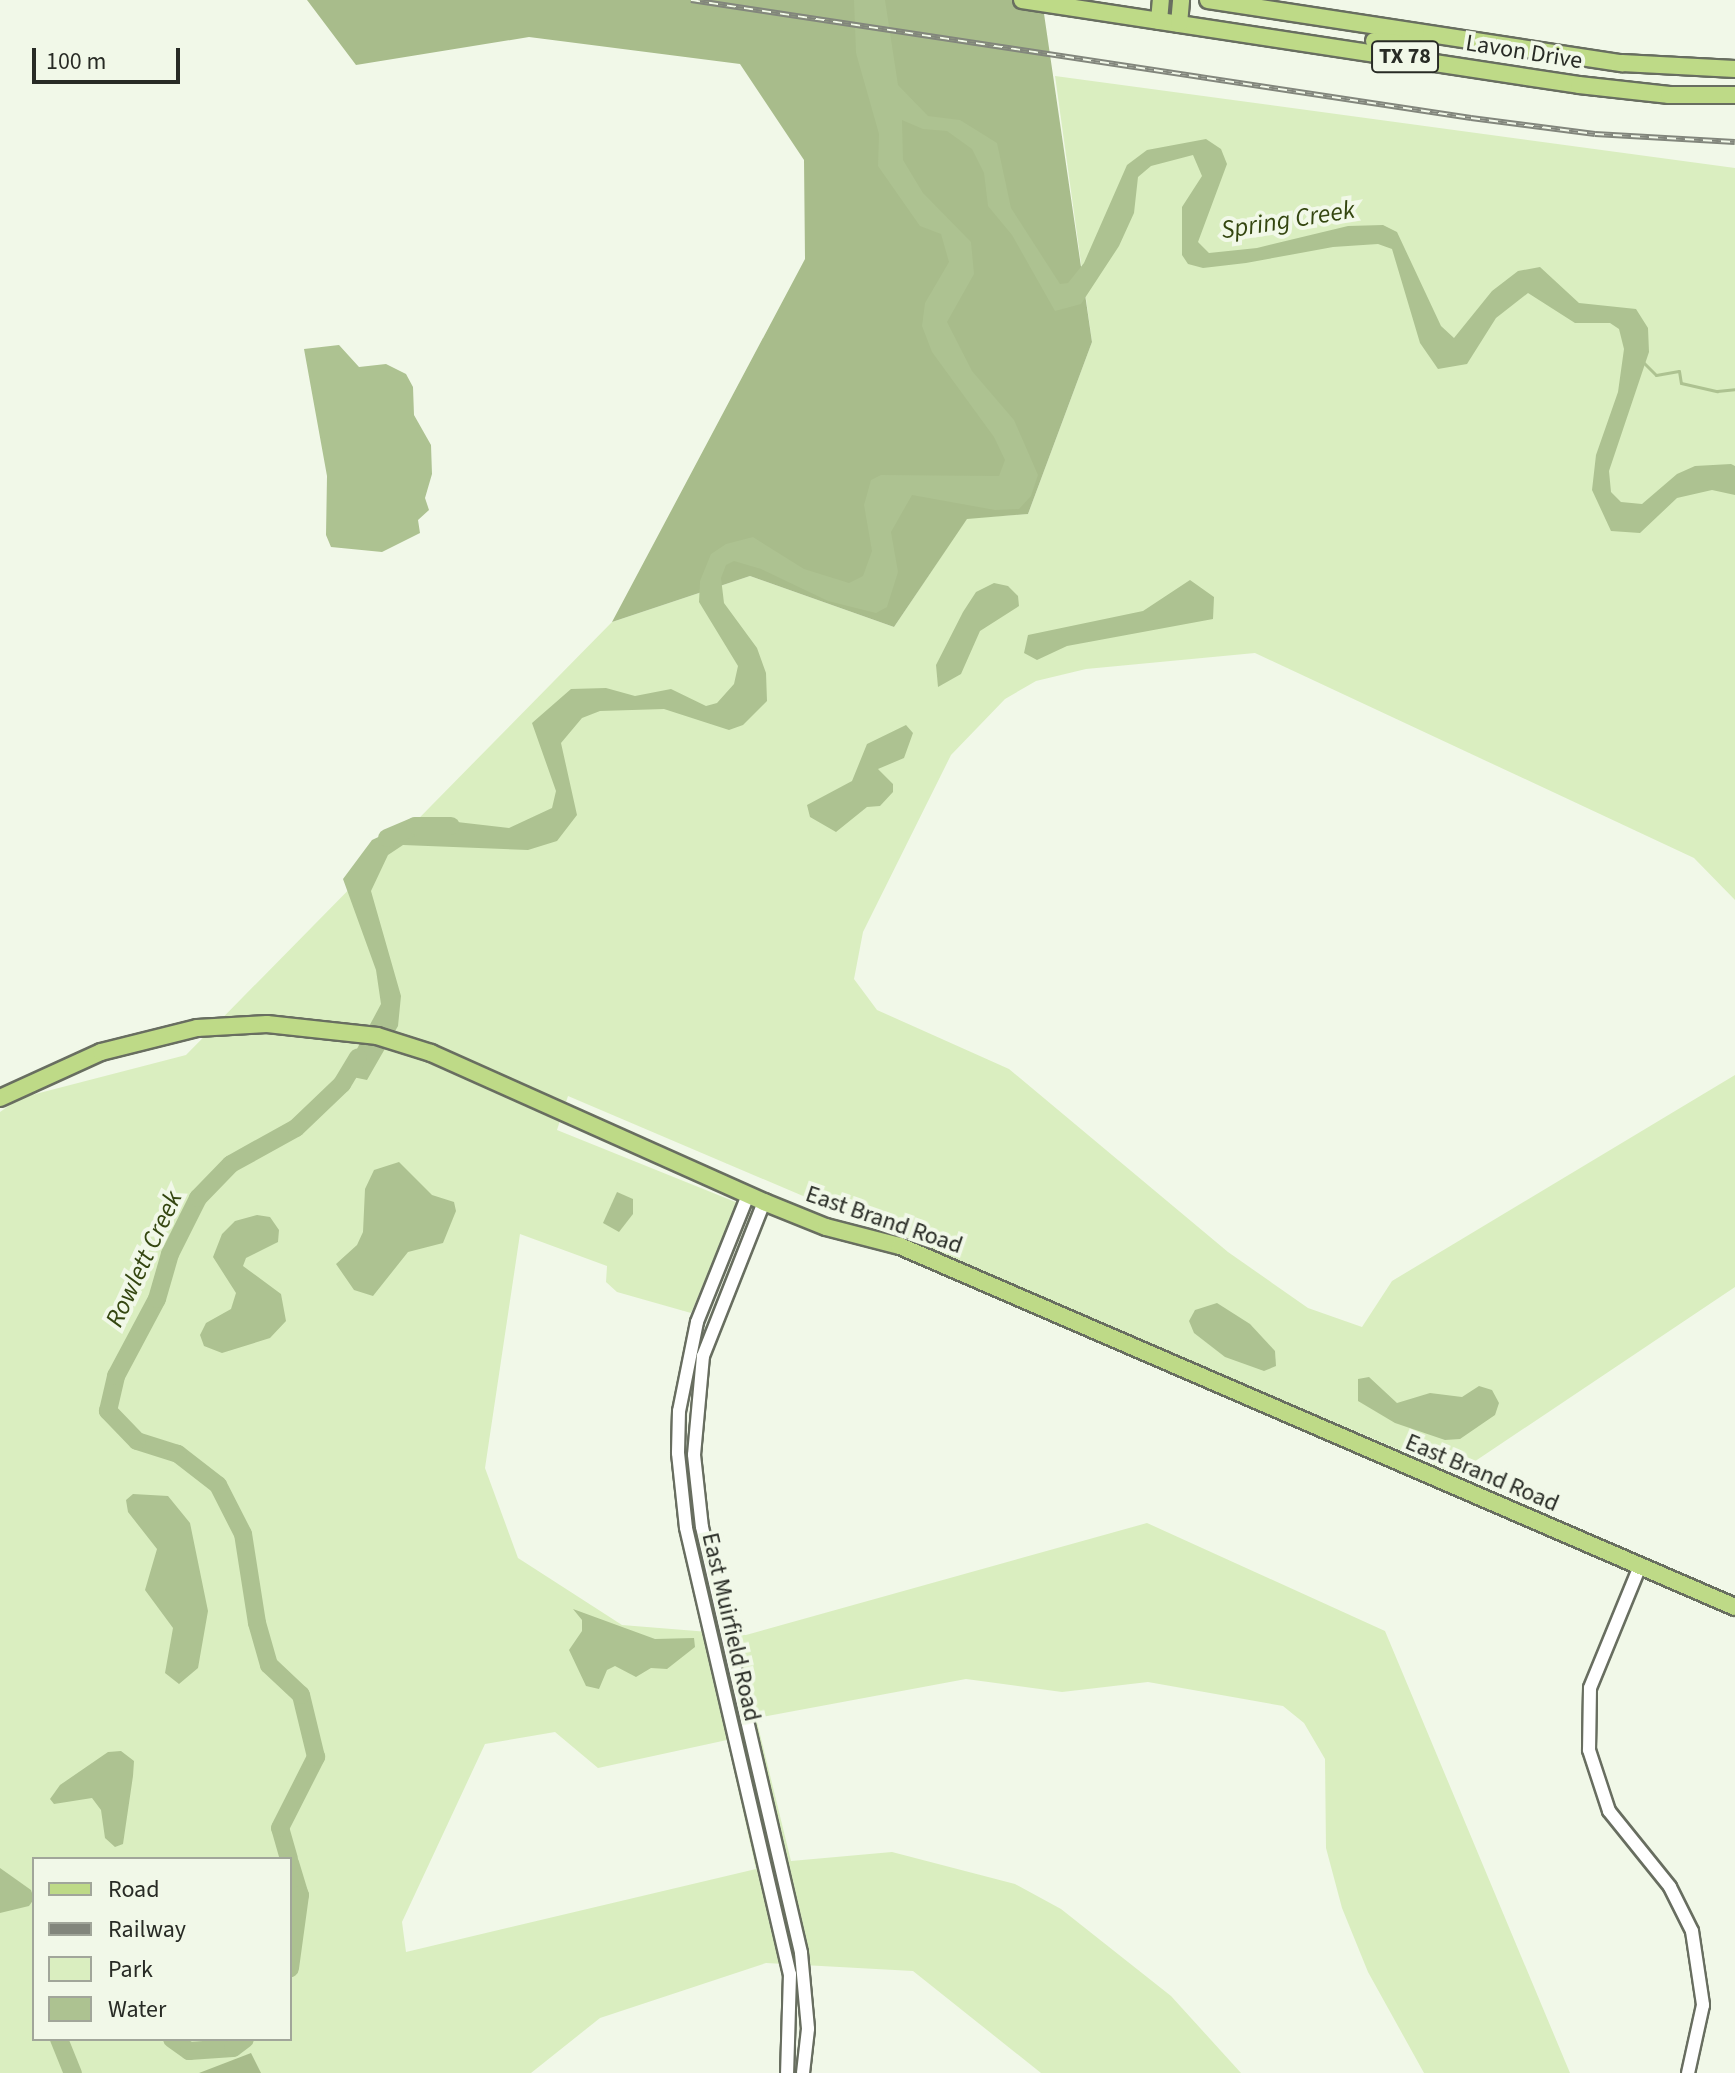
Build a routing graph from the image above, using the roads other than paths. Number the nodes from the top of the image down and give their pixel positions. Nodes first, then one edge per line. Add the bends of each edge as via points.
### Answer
1 (1022, 0) edge
2 (1161, 0) edge
3 (1181, 0) edge
4 (1208, 0) edge
5 (1159, 21) junction
6 (1179, 24) junction
7 (1416, 32) junction
8 (1306, 42) junction
9 (1735, 69) edge
10 (1735, 95) edge
11 (0, 1098) edge
12 (756, 1199) junction
13 (1640, 1566) junction
14 (1735, 1607) edge
15 (787, 2073) edge
16 (803, 2073) edge
17 (1688, 2073) edge

1 - 5 main road, Lavon Drive / TX 78
2 - 5 main road
3 - 6 main road
4 - 7 main road, Lavon Drive / TX 78
5 - 6 main road, Lavon Drive / TX 78
6 - 8 main road, Lavon Drive / TX 78
7 - 8 main road via 1402,45 1330,37
7 - 9 main road, Lavon Drive / TX 78 via 1622,63
8 - 10 main road, Lavon Drive / TX 78 via 1579,85 1669,95
11 - 12 main road, East Brand Road via 54,1069 137,1041 197,1028 267,1024 377,1036 431,1053
12 - 13 main road, East Brand Road via 826,1227 900,1246
12 - 15 street, East Muirfield Road via 697,1322 681,1397 678,1453 686,1528 790,1974
12 - 16 street, East Muirfield Road via 703,1356 694,1455 702,1527 801,1953 808,2029
13 - 14 main road, East Brand Road
13 - 17 street via 1590,1688 1589,1750 1609,1811 1670,1887 1692,1931 1703,2005

